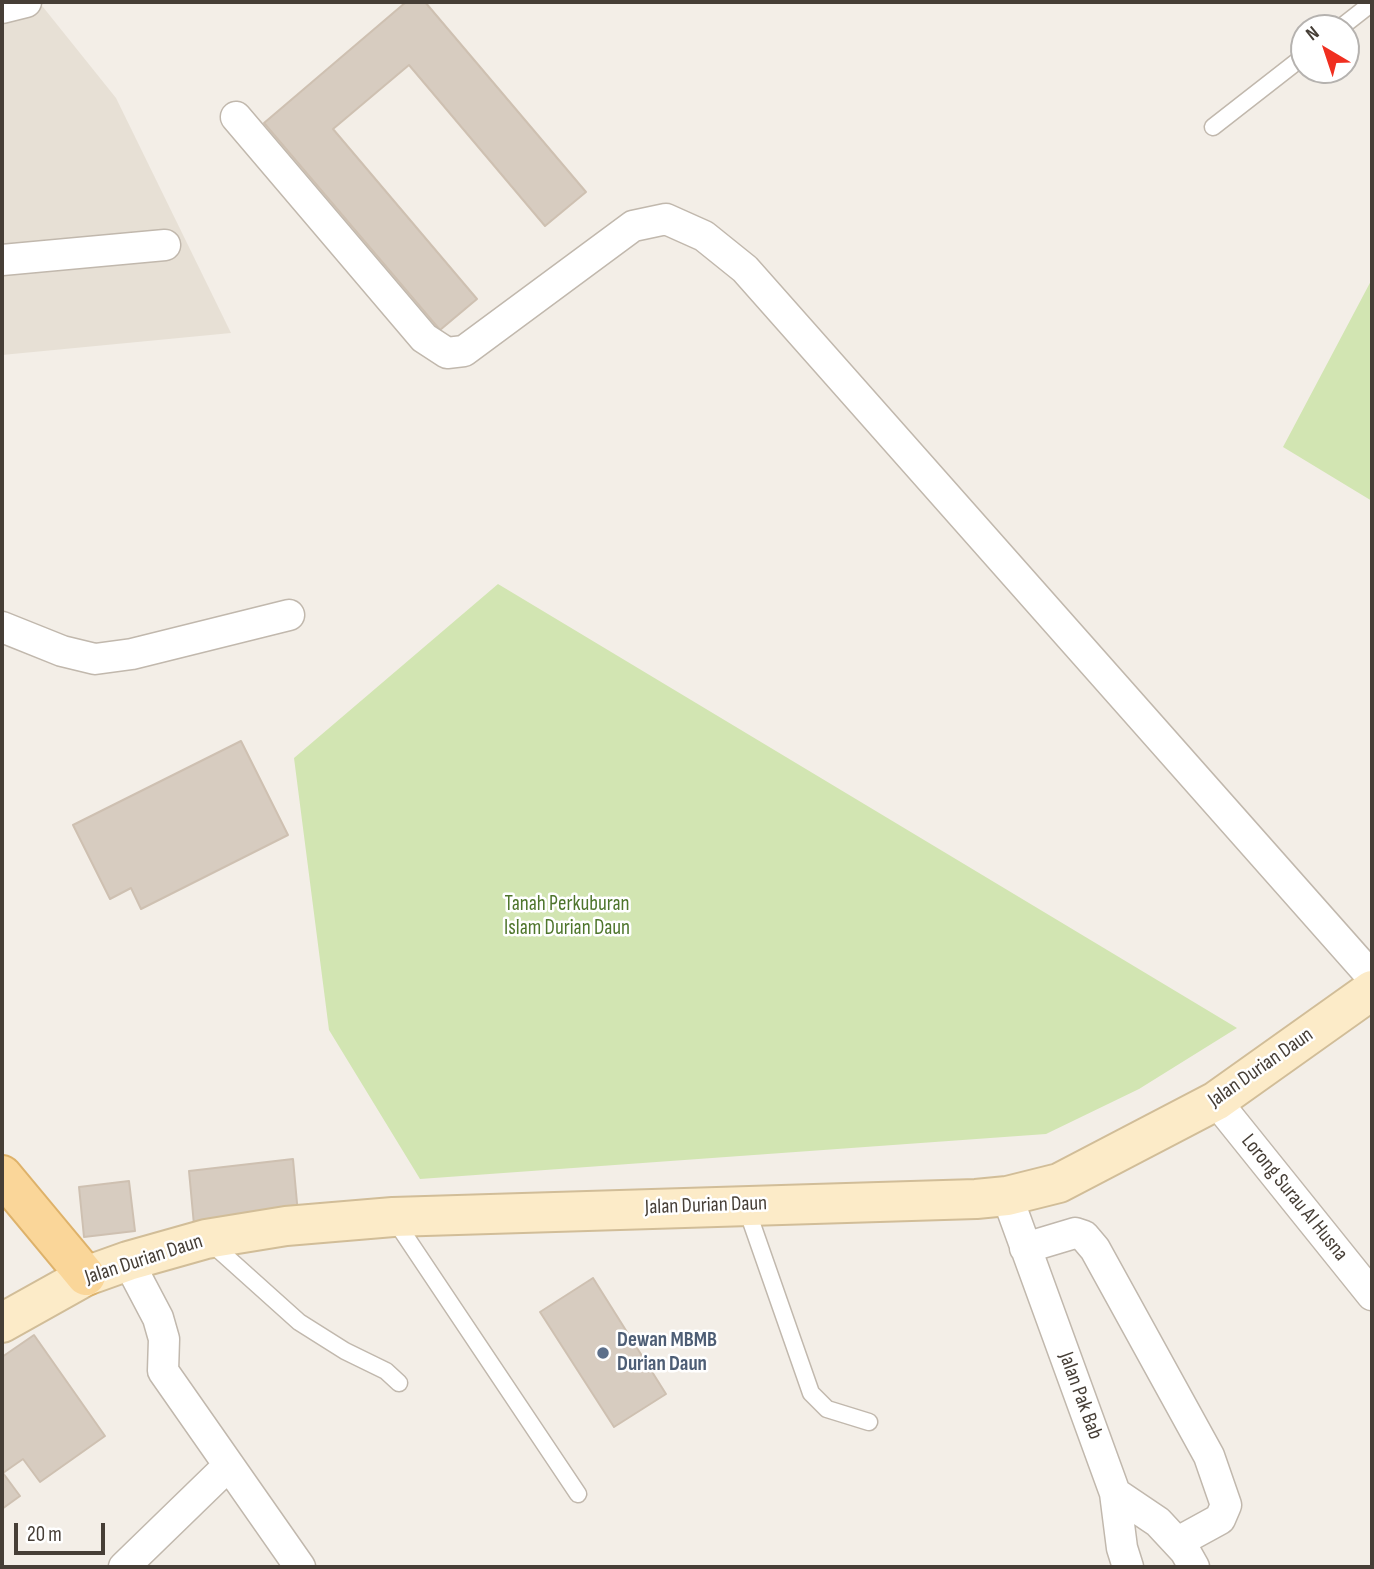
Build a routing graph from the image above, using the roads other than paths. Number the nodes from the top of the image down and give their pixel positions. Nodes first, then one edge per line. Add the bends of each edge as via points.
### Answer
1 (26, 2) edge
2 (1372, 3) edge
3 (2, 8) edge
4 (1358, 14) edge
5 (1290, 67) edge
6 (236, 117) dead end
7 (1213, 127) dead end
8 (165, 246) dead end
9 (2, 260) edge
10 (289, 615) dead end
11 (2, 627) edge
12 (1372, 977) edge
13 (1372, 990) edge
14 (1216, 1101) junction
15 (2, 1175) edge
16 (1007, 1196) junction
17 (745, 1204) junction
18 (393, 1217) junction
19 (206, 1239) junction
20 (1025, 1248) junction
21 (128, 1261) junction
22 (86, 1276) junction
23 (1372, 1295) edge
24 (2, 1323) edge
25 (399, 1382) dead end
26 (869, 1422) dead end
27 (227, 1467) junction
28 (1115, 1493) junction
29 (578, 1494) dead end
30 (1178, 1542) junction
31 (124, 1567) edge
32 (300, 1567) edge
33 (1128, 1567) edge
34 (1194, 1567) edge

1 - 3 street
2 - 4 lane
5 - 7 lane
6 - 12 street via 424,338 447,353 464,351 634,226 666,219 704,236 745,269
8 - 9 street
10 - 11 street via 95,659 62,652
13 - 14 street, Jalan Durian Daun
14 - 16 street, Jalan Durian Daun via 1059,1183
14 - 23 street, Lorong Surau Al Husna
15 - 22 main road
16 - 17 street, Jalan Durian Daun
16 - 20 street, Jalan Pak Bab
17 - 18 street, Jalan Durian Daun
17 - 26 lane via 811,1394 827,1409
18 - 19 street, Jalan Durian Daun via 286,1226
18 - 29 lane
19 - 21 street, Jalan Durian Daun
19 - 25 lane via 299,1322
20 - 28 street, Jalan Pak Bab
20 - 30 street via 1075,1233 1084,1236 1209,1456 1226,1505 1220,1519
21 - 22 street, Jalan Durian Daun
21 - 27 street via 158,1318 164,1339 163,1371
22 - 24 street, Jalan Durian Daun
27 - 31 street
27 - 32 street
28 - 30 street via 1158,1522
28 - 33 street, Jalan Pak Bab
30 - 34 street

